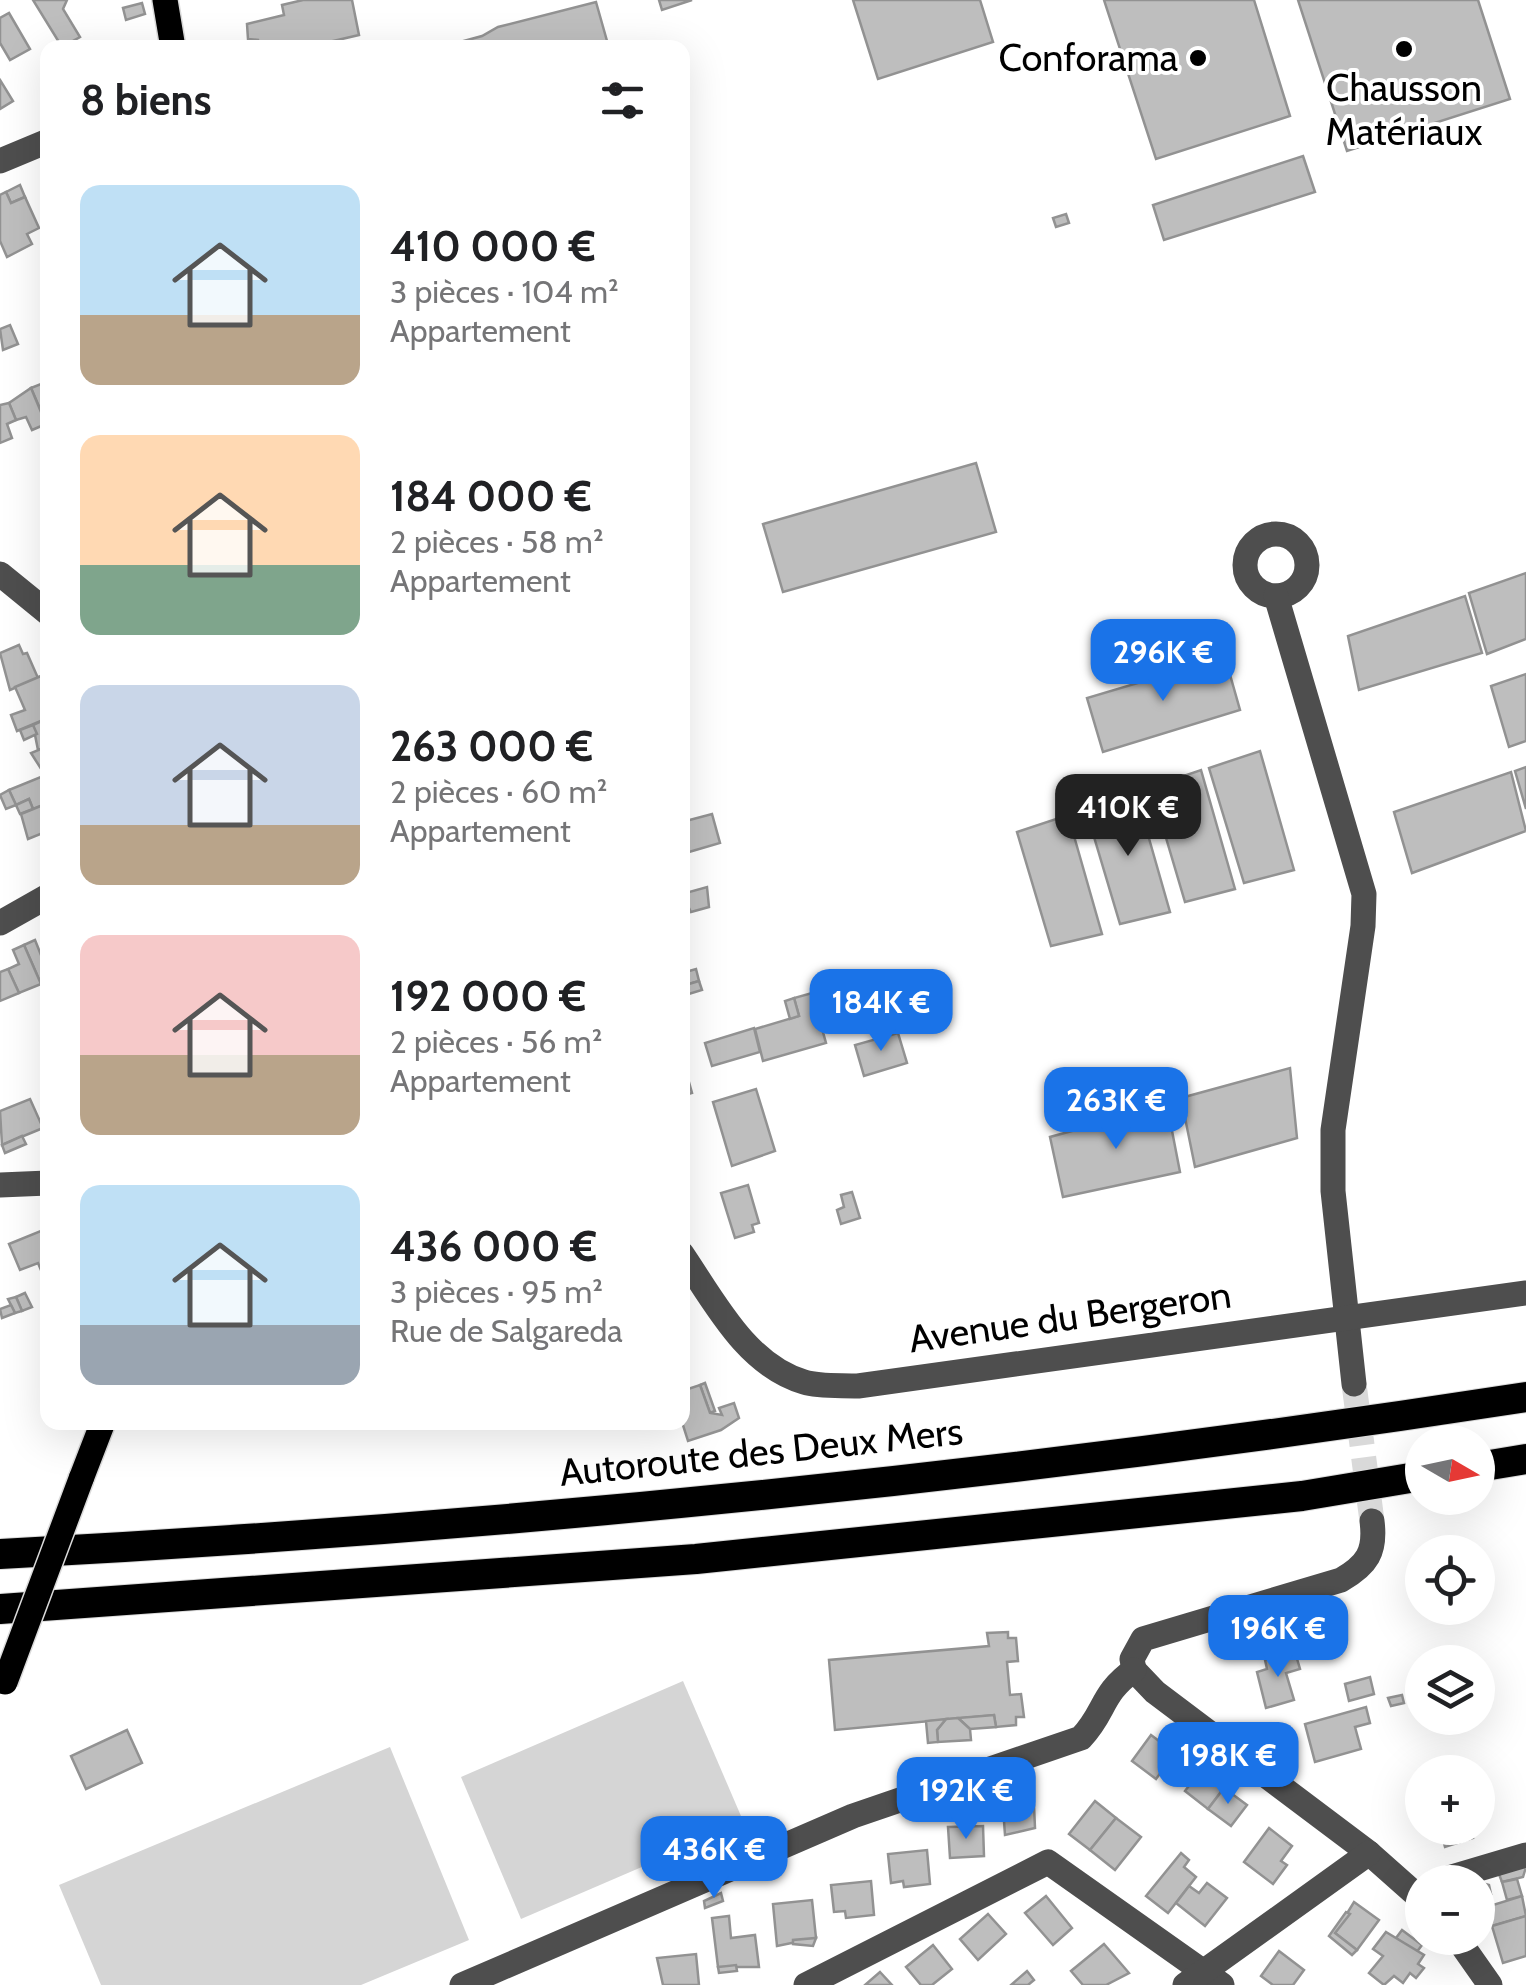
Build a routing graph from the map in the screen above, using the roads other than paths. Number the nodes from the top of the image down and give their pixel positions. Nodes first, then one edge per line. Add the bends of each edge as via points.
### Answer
1 (165, 0) edge
2 (171, 40) edge
3 (40, 144) edge
4 (0, 161) edge
5 (0, 574) edge
6 (1276, 596) dead end
7 (40, 606) edge
8 (40, 900) edge
9 (0, 923) edge
10 (40, 1183) edge
11 (0, 1185) edge
12 (690, 1265) edge
13 (1526, 1294) edge
14 (1344, 1316) junction
15 (1354, 1384) tunnel mouth
16 (1526, 1397) edge
17 (100, 1430) edge
18 (1526, 1459) edge
19 (1495, 1464) edge
20 (1405, 1479) edge
21 (1372, 1522) tunnel mouth
22 (0, 1554) edge
23 (0, 1608) edge
24 (1134, 1670) junction
25 (2, 1688) edge
26 (1368, 1854) junction
27 (1526, 1855) edge
28 (1495, 1866) edge
29 (1405, 1878) edge
30 (1468, 1955) edge
31 (1205, 1980) edge
32 (462, 1985) edge
33 (806, 1985) edge
34 (1490, 1985) edge

1 - 2 main road
3 - 4 street
5 - 7 street
6 - 14 street via 1364,894 1332,1130
8 - 9 street
10 - 11 street
12 - 14 street, Avenue du Bergeron via 751,1350 808,1384 858,1386
13 - 14 street, Avenue du Bergeron
14 - 15 street
16 - 22 highway, Autoroute des Deux Mers via 1293,1433 692,1504
17 - 25 main road, bridge
18 - 19 highway
20 - 23 highway via 1282,1498 696,1559
21 - 24 street via 1372,1554 1359,1570 1143,1638
24 - 26 street
24 - 32 street via 1108,1688 1082,1738 853,1816
26 - 29 street
26 - 31 street
27 - 28 street
30 - 34 street
31 - 33 street via 1048,1862

